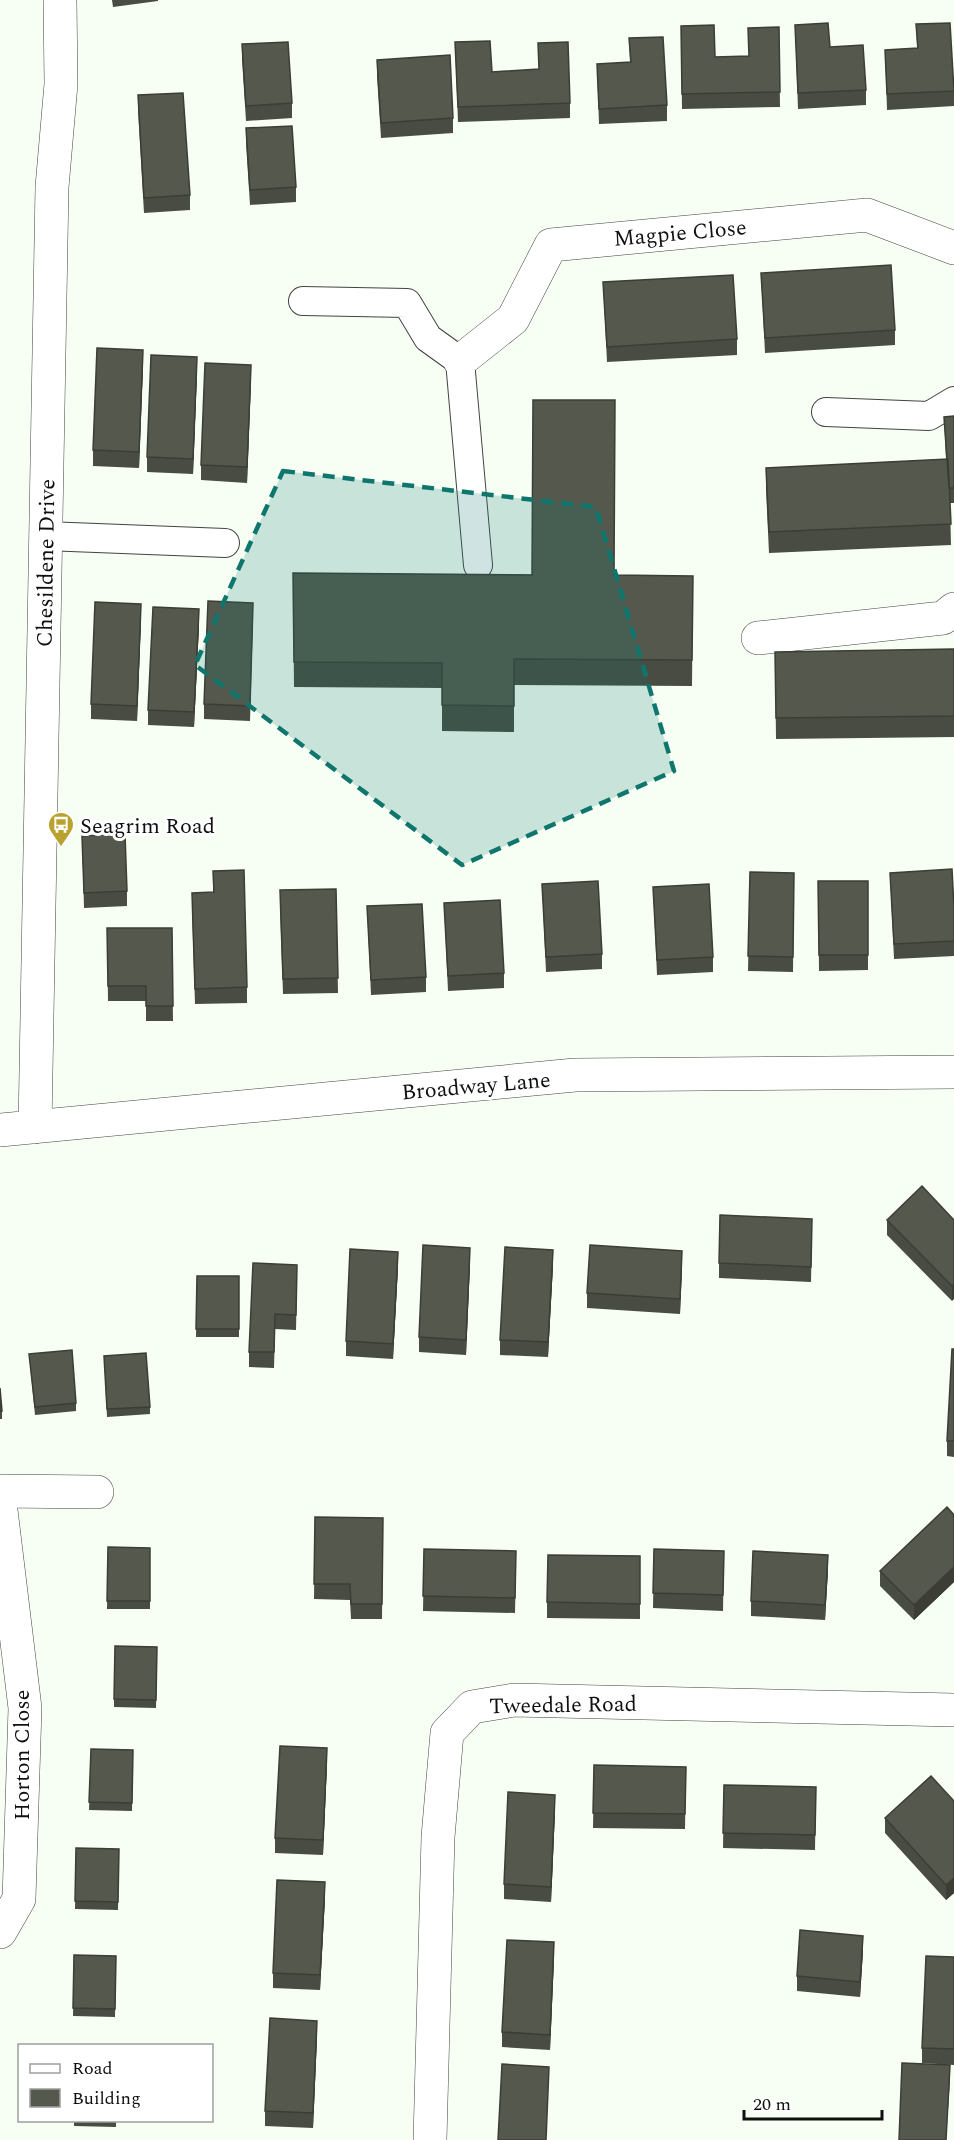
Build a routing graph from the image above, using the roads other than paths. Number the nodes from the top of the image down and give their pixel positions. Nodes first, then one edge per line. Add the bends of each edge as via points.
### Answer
1 (60, 0) edge
2 (954, 248) edge
3 (303, 301) dead end
4 (460, 361) junction
5 (954, 401) edge
6 (826, 412) dead end
7 (45, 536) junction
8 (225, 543) dead end
9 (478, 565) dead end
10 (954, 609) edge
11 (758, 638) dead end
12 (954, 1072) edge
13 (35, 1126) junction
14 (0, 1130) edge
15 (0, 1491) edge
16 (97, 1492) dead end
17 (0, 1502) edge
18 (954, 1710) edge
19 (0, 1932) edge
20 (430, 2140) edge

1 - 7 street, Chesildene Drive via 61,84 52,187
2 - 4 street, Magpie Close via 867,215 551,245 513,319
3 - 4 lane via 407,303 428,338
4 - 9 lane
5 - 6 lane via 929,416
7 - 8 lane
7 - 13 street, Chesildene Drive
10 - 11 street via 943,618
12 - 13 street, Broadway Lane via 575,1075
13 - 14 street, Broadway Lane
15 - 16 street
17 - 19 street, Horton Close via 25,1708 19,1899
18 - 20 street, Tweedale Road via 514,1700 472,1707 447,1733 438,1837

